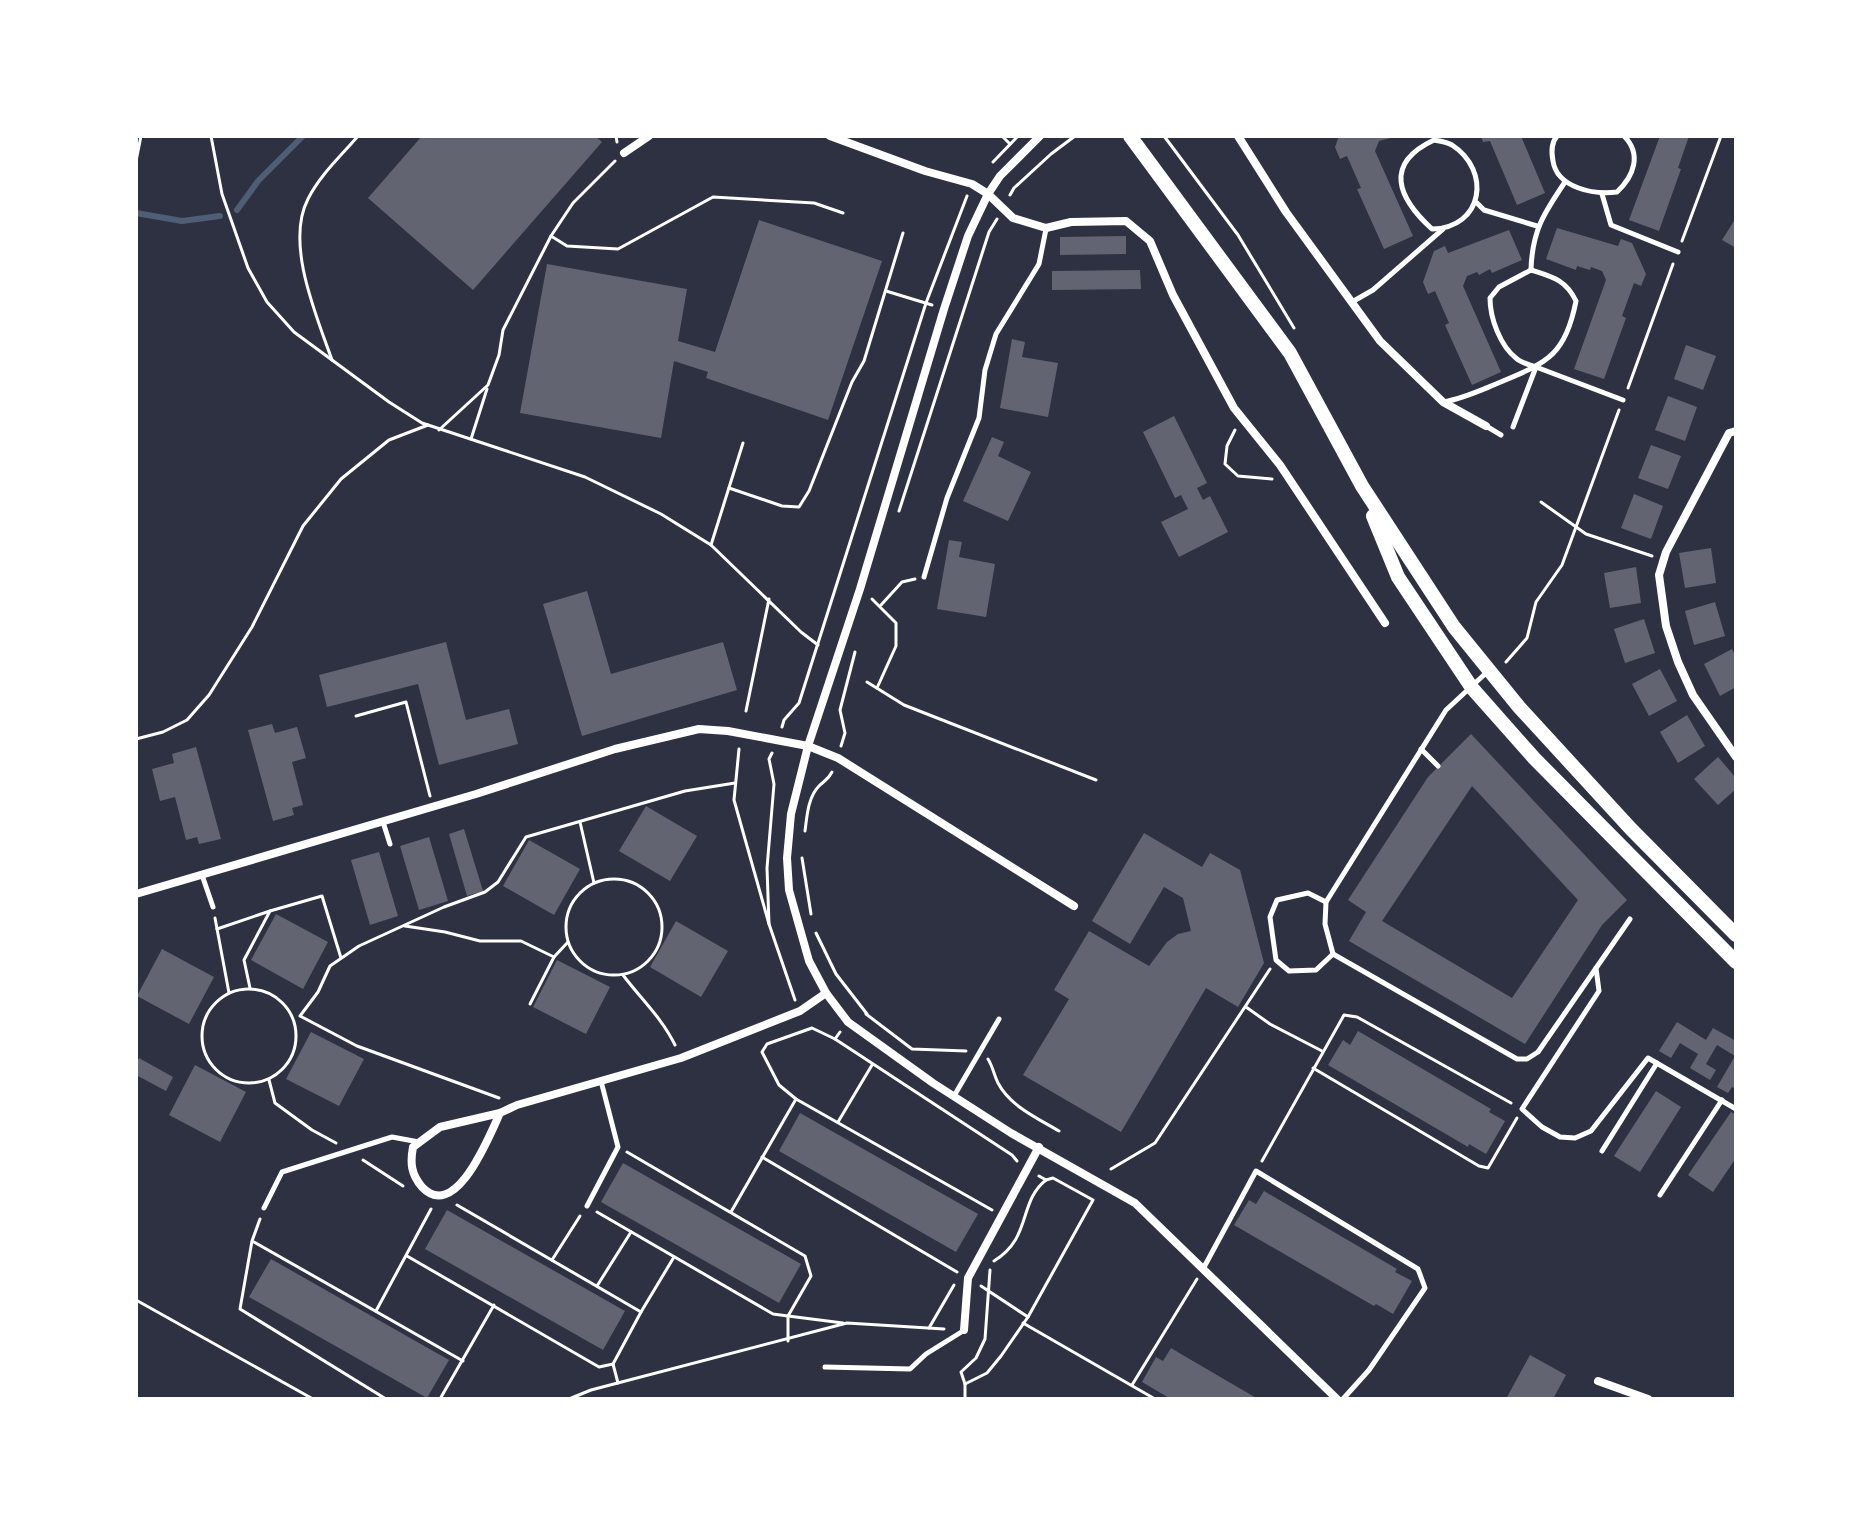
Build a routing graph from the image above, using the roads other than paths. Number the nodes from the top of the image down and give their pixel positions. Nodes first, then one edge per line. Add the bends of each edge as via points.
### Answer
1 (649, 136) edge
2 (830, 136) edge
3 (1040, 136) edge
4 (1130, 136) edge
5 (1238, 136) edge
6 (1557, 136) edge
7 (1624, 136) edge
8 (624, 153) road end
9 (1565, 182) junction
10 (988, 194) junction
11 (1602, 194) junction
12 (1477, 203) junction
13 (1537, 226) junction
14 (1046, 228) junction
15 (1443, 229) junction
16 (1678, 252) dead end
17 (1531, 270) junction
18 (1351, 303) junction
19 (1536, 367) junction
20 (1623, 400) dead end
21 (1443, 402) junction
22 (1486, 426) joint
23 (1513, 427) dead end
24 (1736, 431) edge
25 (1501, 435) dead end
26 (1362, 486) junction
27 (924, 577) road end
28 (1385, 623) dead end
29 (1488, 671) junction
30 (1472, 688) junction
31 (808, 746) junction
32 (1421, 749) junction
33 (1736, 757) edge
34 (1438, 766) dead end
35 (383, 822) junction
36 (390, 844) dead end
37 (202, 875) junction
38 (136, 894) edge
39 (1326, 902) junction
40 (1074, 906) dead end
41 (213, 907) road end
42 (1630, 919) dead end
43 (1736, 935) edge
44 (1333, 954) junction
45 (1736, 962) edge
46 (1596, 968) junction
47 (826, 993) junction
48 (999, 1019) dead end
49 (1657, 1063) junction
50 (601, 1081) junction
51 (954, 1096) junction
52 (1722, 1100) junction
53 (1736, 1109) edge
54 (500, 1113) junction
55 (420, 1142) junction
56 (1039, 1147) junction
57 (1602, 1151) dead end
58 (1660, 1195) dead end
59 (587, 1206) road end
60 (264, 1208) road end
61 (1202, 1269) junction
62 (964, 1330) joint
63 (825, 1367) dead end
64 (1598, 1381) dead end
65 (1340, 1399) edge
66 (1648, 1399) edge

1 - 8 street
2 - 10 street
3 - 10 street
4 - 26 main road via 1290,353
5 - 18 street
6 - 9 lane via 1551,152 1554,169
7 - 11 lane via 1634,153 1634,169 1617,192
9 - 11 lane
9 - 13 lane
10 - 14 street via 1013,218
10 - 31 street via 944,309
11 - 16 lane via 1611,225
12 - 13 lane via 1484,210
12 - 15 lane via 1464,219
12 - 15 lane via 1467,160 1451,144 1434,140 1418,148 1400,172 1400,181 1415,214 1432,229
13 - 17 lane
14 - 27 lane via 1039,264 996,334 979,418 947,498
14 - 28 street via 1126,221 1150,241 1234,408 1291,481
15 - 18 lane
17 - 19 lane via 1570,287 1576,301 1568,333 1549,360
17 - 19 lane via 1499,287 1490,298 1490,313 1517,359
18 - 21 street via 1380,341
19 - 20 lane
19 - 21 lane
19 - 23 lane
21 - 22 street
22 - 25 lane
24 - 33 street via 1729,433 1659,575 1678,662 1693,695
26 - 29 main road
26 - 30 main road via 1398,577
29 - 30 lane
29 - 43 main road
30 - 32 lane via 1446,710
30 - 45 main road
31 - 35 street via 699,729 615,749
31 - 40 street via 838,758
31 - 47 street via 791,814 789,890 809,961
32 - 34 lane
32 - 39 lane
35 - 36 lane
35 - 37 street
37 - 38 street
37 - 41 lane
39 - 44 lane
39 - 44 lane via 1308,893 1277,900 1270,917 1276,960 1289,971 1316,970
42 - 46 lane
44 - 46 lane via 1517,1059 1538,1052
46 - 49 lane via 1599,991 1522,1109 1560,1137 1575,1138 1591,1131 1648,1058
47 - 50 street via 800,1011 681,1058
47 - 51 street via 848,1022
48 - 51 lane
49 - 52 lane
49 - 57 lane
50 - 54 street
50 - 59 lane via 618,1147
51 - 56 street
52 - 53 lane
52 - 58 lane
54 - 55 street via 440,1127
54 - 55 street via 460,1187 439,1195 426,1191 410,1164 413,1147
55 - 60 lane via 392,1137 282,1172
56 - 61 street via 1135,1203
56 - 62 street via 968,1278
61 - 65 street
61 - 65 lane via 1256,1171 1418,1269 1425,1288 1369,1370
62 - 63 lane via 910,1369
64 - 66 street

